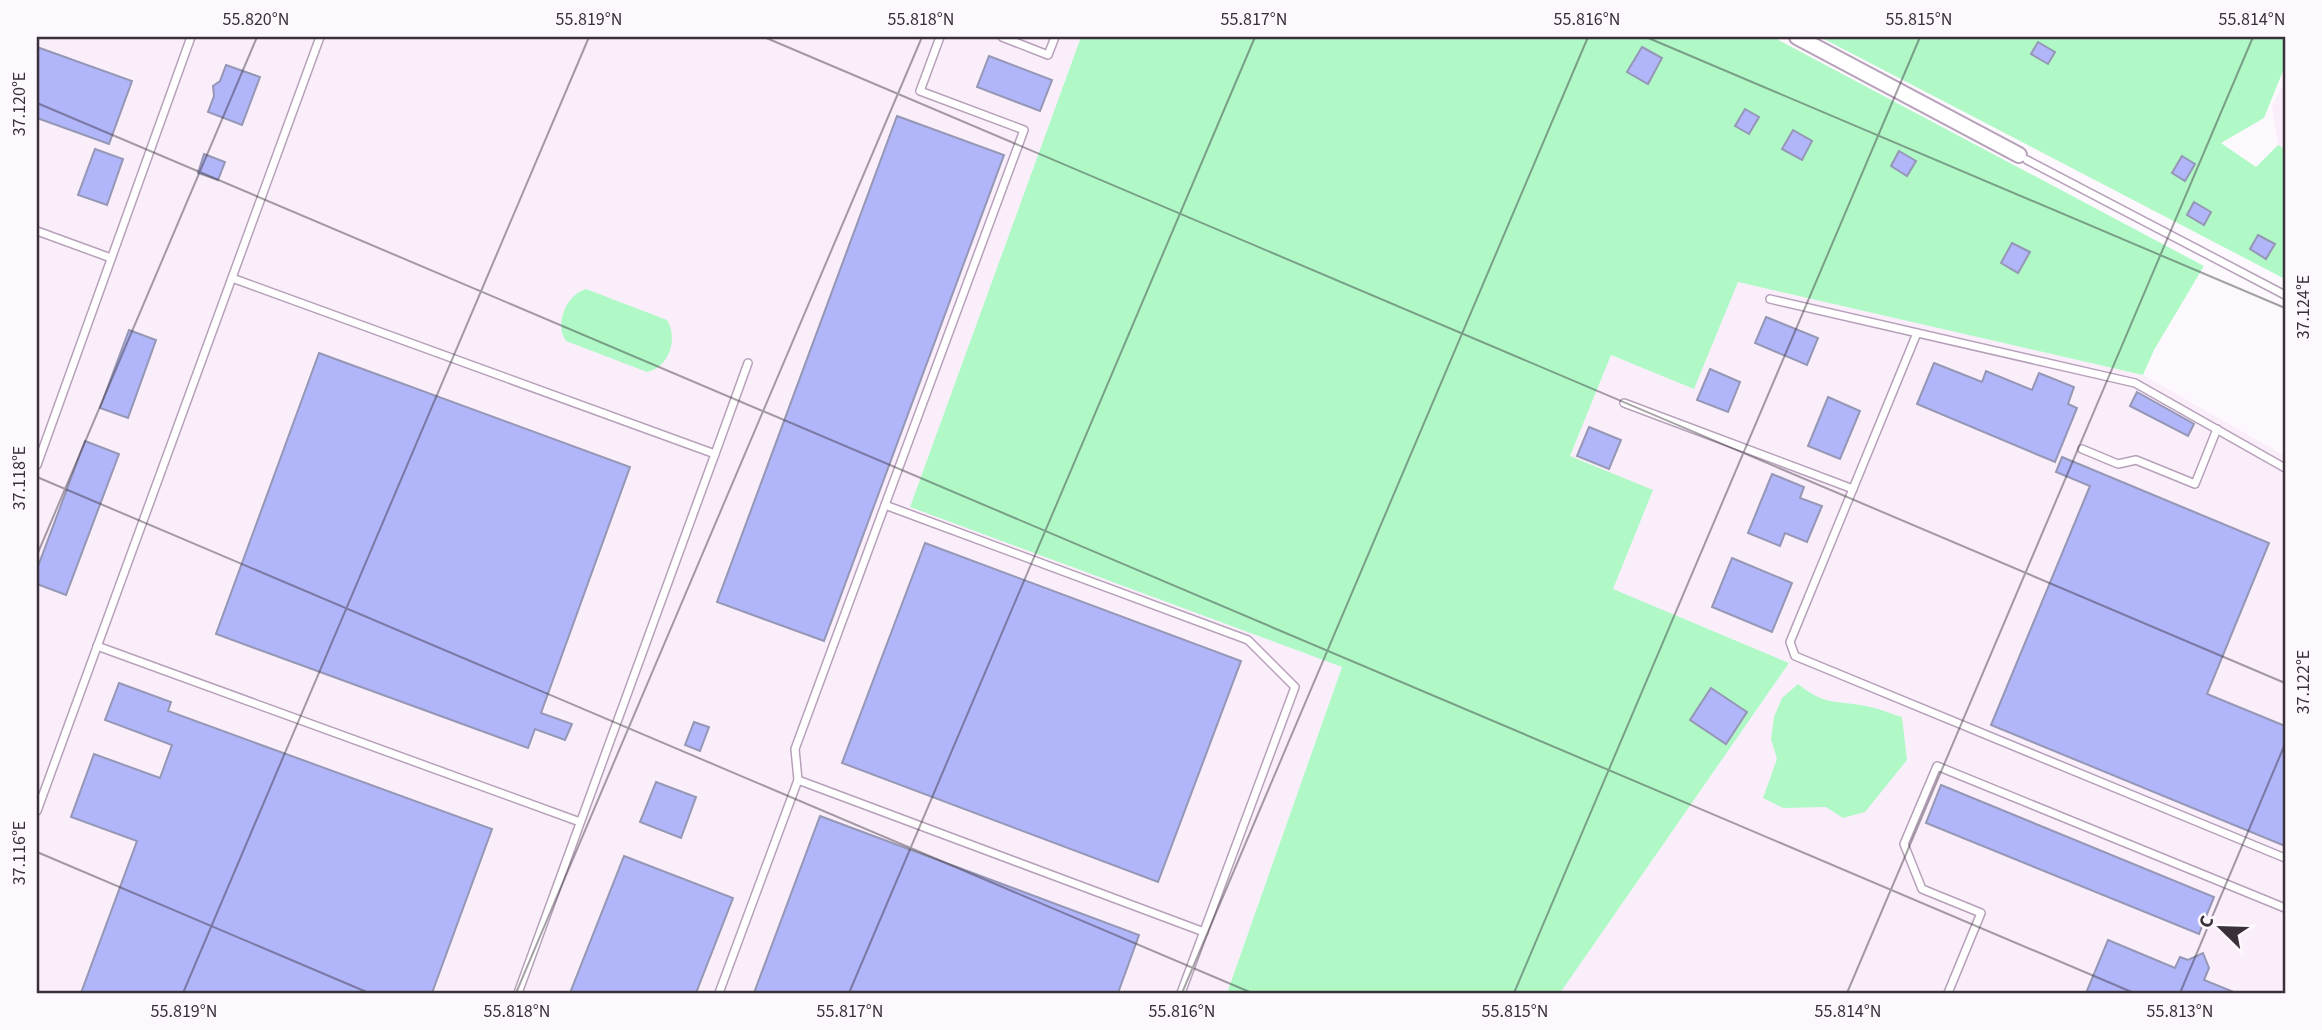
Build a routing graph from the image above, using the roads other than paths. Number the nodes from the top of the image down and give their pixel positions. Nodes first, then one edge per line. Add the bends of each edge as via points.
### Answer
1 (191, 37) edge
2 (320, 37) edge
3 (940, 37) edge
4 (1002, 37) edge
5 (1055, 37) edge
6 (1797, 37) edge
7 (2023, 157) joint
8 (37, 231) edge
9 (111, 258) junction
10 (232, 278) junction
11 (2285, 295) edge
12 (1770, 299) dead end
13 (1917, 332) junction
14 (748, 363) dead end
15 (1624, 403) dead end
16 (2217, 429) junction
17 (2082, 449) dead end
18 (715, 454) junction
19 (37, 466) edge
20 (2285, 468) edge
21 (1853, 489) junction
22 (885, 505) junction
23 (97, 646) junction
24 (798, 780) junction
25 (37, 811) edge
26 (580, 822) junction
27 (2285, 858) edge
28 (2285, 908) edge
29 (1204, 932) junction
30 (518, 993) edge
31 (719, 993) edge
32 (1181, 993) edge
33 (1948, 993) edge

1 - 9 lane
2 - 10 lane
3 - 22 lane via 920,91 1024,130
4 - 5 lane via 1048,54
6 - 7 street
7 - 11 lane
8 - 9 lane
9 - 19 lane
10 - 18 lane
10 - 23 lane
12 - 13 lane
13 - 16 lane via 2135,383
13 - 21 lane
14 - 18 lane
15 - 21 lane
16 - 17 lane via 2195,484 2136,460 2118,464
16 - 20 lane
18 - 26 lane
21 - 27 lane via 1790,642 1795,656
22 - 24 lane via 795,749
22 - 29 lane via 1248,640 1295,687
23 - 25 lane
23 - 26 lane
24 - 29 lane
24 - 31 lane
26 - 30 lane
28 - 33 lane via 1937,766 1903,844 1922,889 1981,913
29 - 32 lane

